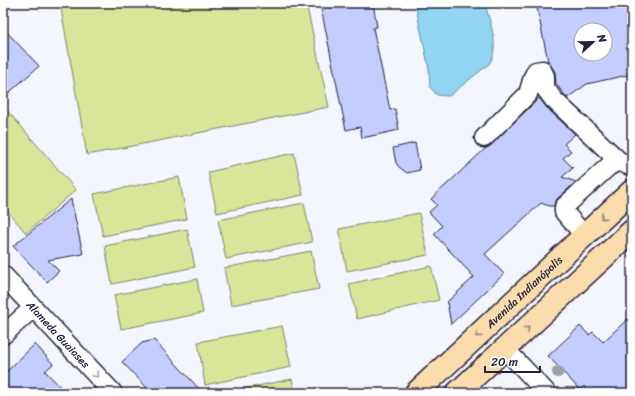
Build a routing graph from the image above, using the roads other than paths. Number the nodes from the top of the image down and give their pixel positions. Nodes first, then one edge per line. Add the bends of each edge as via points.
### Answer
1 (484, 138) dead end
2 (625, 164) edge
3 (632, 191) edge
4 (632, 231) edge
5 (584, 235) junction
6 (3, 275) edge
7 (33, 308) junction
8 (3, 335) edge
9 (506, 349) junction
10 (113, 393) edge
11 (416, 393) edge
12 (457, 393) edge
13 (547, 393) edge

1 - 2 street via 528,94 533,76 536,71 542,70 545,88 554,100
2 - 5 street via 609,166 564,207 564,212
3 -> 5 main road, Avenida Indianópolis
9 -> 4 main road
5 -> 11 main road, Avenida Indianópolis
6 - 7 street, Alameda Guaiases
7 - 8 street
7 -> 10 street, Alameda Guaiases
9 - 12 main road
9 - 13 street

